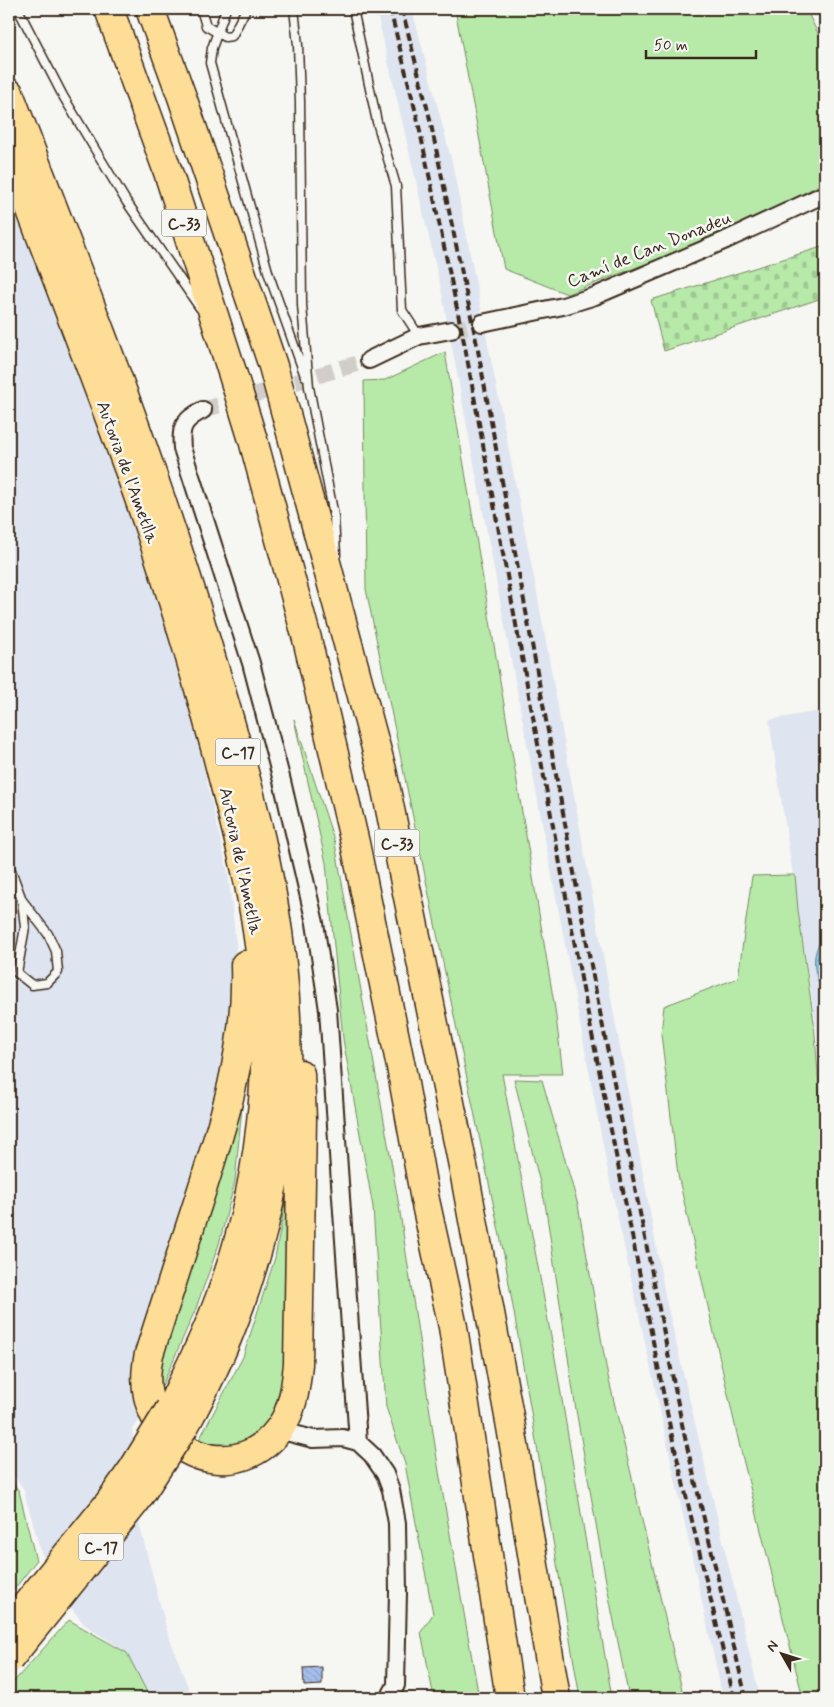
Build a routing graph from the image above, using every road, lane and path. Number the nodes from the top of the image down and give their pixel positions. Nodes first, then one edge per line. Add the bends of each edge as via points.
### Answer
1 (18, 9) edge
2 (109, 9) edge
3 (150, 9) edge
4 (201, 9) edge
5 (226, 9) edge
6 (246, 9) edge
7 (294, 9) edge
8 (353, 9) edge
9 (217, 33) junction
10 (9, 93) edge
11 (9, 152) edge
12 (825, 194) edge
13 (482, 323) tunnel mouth
14 (451, 330) tunnel mouth
15 (419, 336) junction
16 (222, 341) junction
17 (369, 360) tunnel mouth
18 (309, 388) junction
19 (203, 410) tunnel mouth
20 (337, 563) dead end
21 (337, 572) dead end
22 (339, 610) junction
23 (232, 814) junction
24 (9, 865) edge
25 (22, 900) junction
26 (279, 937) junction
27 (177, 1418) junction
28 (278, 1430) junction
29 (358, 1442) junction
30 (9, 1626) edge
31 (9, 1660) edge
32 (389, 1698) edge
33 (510, 1698) edge
34 (556, 1698) edge

1 - 16 lane, C-33 via 63,96 126,201
2 - 16 highway, C-33 via 168,172
3 - 22 highway, C-33 via 273,366
4 - 9 lane via 206,26
5 - 9 lane
6 - 9 lane via 232,36
7 - 18 lane via 300,87 302,305
8 - 15 lane via 377,122 396,186 402,310
9 - 18 lane via 210,64 269,275
10 - 26 highway, C-17 via 182,563 244,772
11 - 23 highway, Autovia de l'Ametlla / C-17 via 140,502 199,688
12 - 13 street, Camí de Can Donadeu via 595,296 564,306
14 - 15 street
15 - 17 street
16 - 33 highway, C-33 via 253,440 302,622 355,843 452,1327
18 - 20 lane via 334,516
19 - 29 street via 184,424 182,448 251,664 315,923 328,1010
21 - 22 lane, C-33
22 - 34 highway, C-33 via 382,770 464,1171
23 - 27 highway, Autovia de l'Ametlla / C-17 via 249,885 264,992 263,1100 257,1155 233,1259 193,1362
23 - 28 highway via 244,922 245,1007 240,1045 219,1136 149,1354 146,1384 151,1407 164,1429 193,1454 205,1458 242,1458 264,1445
24 - 25 lane
25 - 25 lane via 25,927 17,973 32,985 47,983 58,972 56,951 48,934
26 - 27 highway, C-17 via 286,1019 286,1074 273,1184 261,1238 226,1342
26 - 28 highway via 298,1041 302,1119 298,1364 292,1402
27 - 30 highway, C-17, bridge
27 - 31 highway, C-17, bridge via 131,1509
28 - 29 street via 313,1439 343,1438
29 - 32 street via 385,1474 397,1523 396,1685

